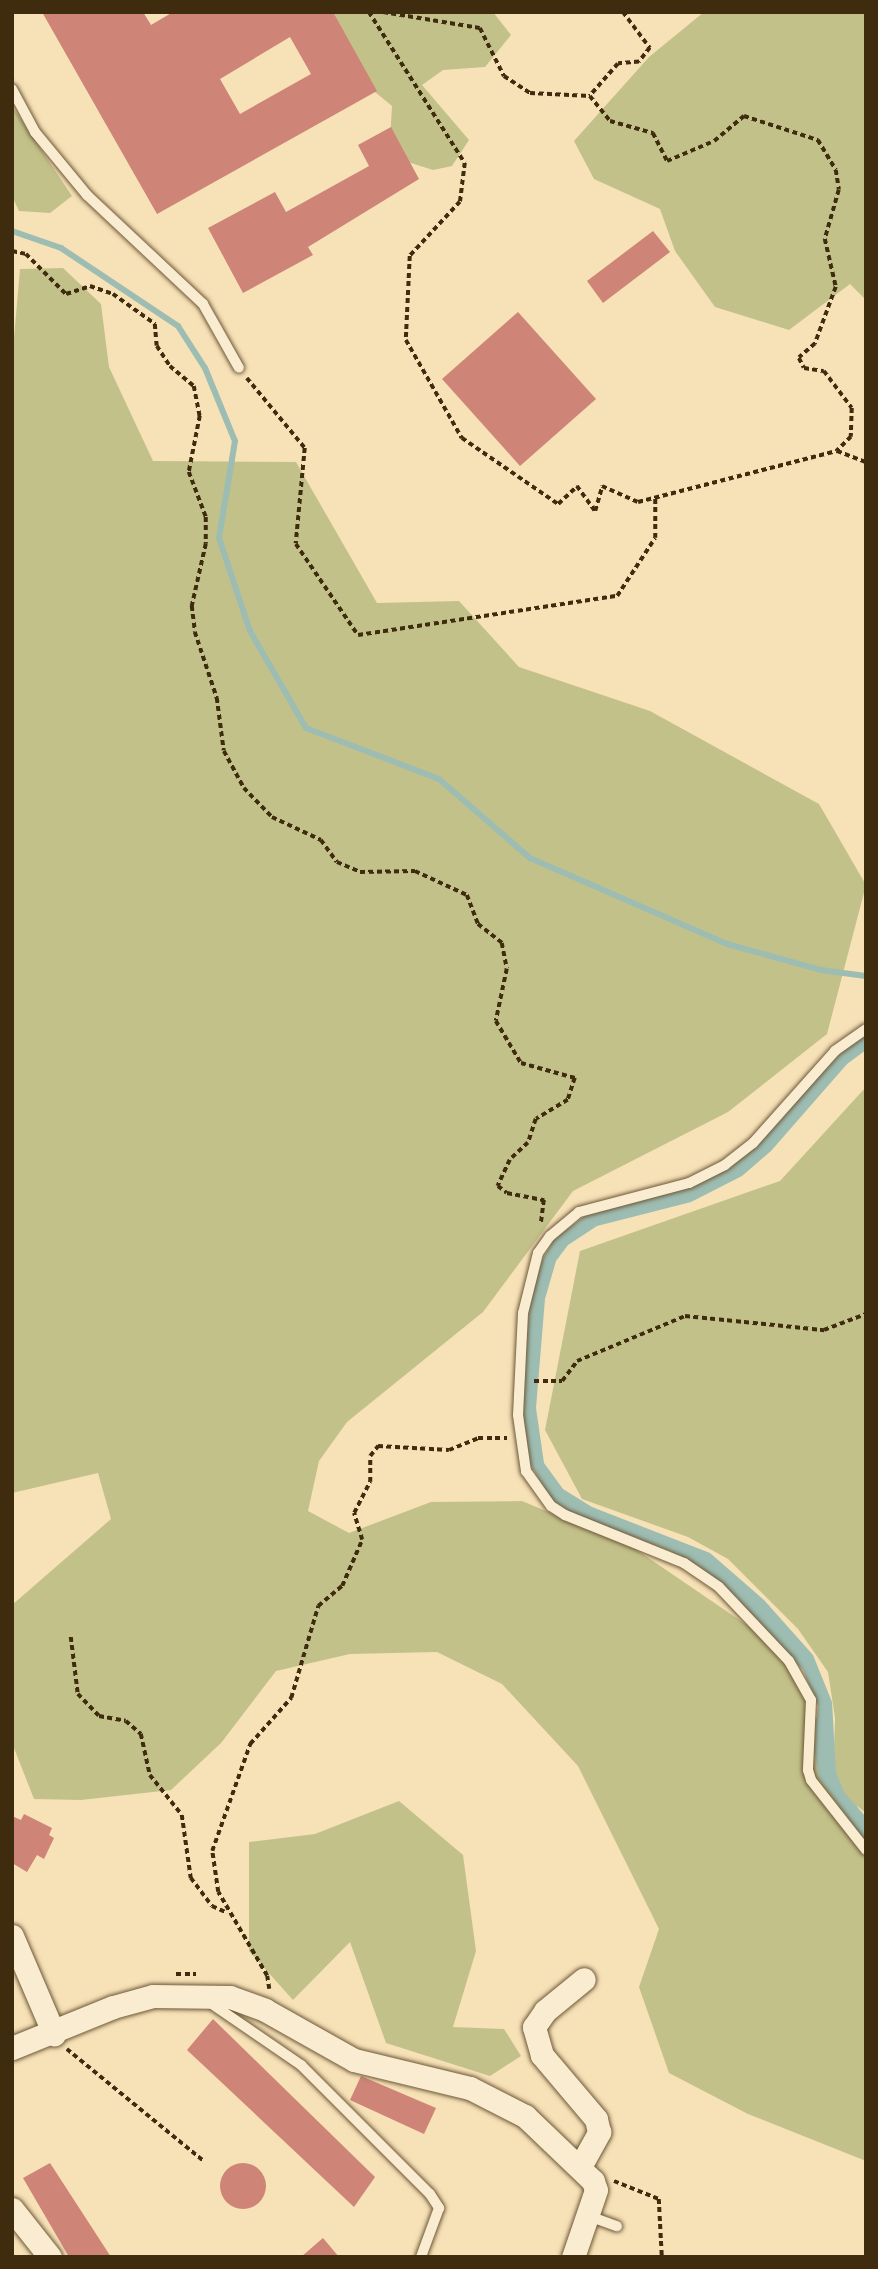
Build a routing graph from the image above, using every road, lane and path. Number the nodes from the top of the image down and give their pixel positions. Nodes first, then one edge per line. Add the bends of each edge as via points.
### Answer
1 (369, 12) edge
2 (383, 12) edge
3 (623, 12) edge
4 (12, 89) edge
5 (590, 96) junction
6 (12, 251) edge
7 (239, 368) joint
8 (837, 451) junction
9 (866, 462) edge
10 (655, 498) junction
11 (866, 1029) edge
12 (538, 1253) junction
13 (866, 1314) edge
14 (518, 1381) junction
15 (519, 1438) junction
16 (71, 1636) dead end
17 (866, 1850) edge
18 (230, 1913) junction
19 (12, 1936) edge
20 (584, 1979) dead end
21 (194, 1993) junction
22 (268, 1996) dead end
23 (58, 2039) junction
24 (12, 2048) edge
25 (205, 2162) dead end
26 (581, 2165) junction
27 (12, 2209) edge
28 (586, 2215) junction
29 (617, 2226) dead end
30 (50, 2257) edge
31 (421, 2257) edge
32 (573, 2257) edge
33 (662, 2257) edge

1 - 10 path via 466,163 460,202 410,256 405,340 463,438 558,504 577,486 595,511 602,486 638,502
2 - 5 path via 480,28 504,76 530,93
3 - 5 path via 650,48 639,62 618,64
4 - 7 lane via 35,132 87,195 203,304
5 - 8 path via 610,121 653,133 667,161 714,141 744,116 818,140 836,170 839,190 825,239 836,287 815,344 799,358 804,368 824,371 852,408 851,437
6 - 12 path via 26,254 66,294 90,286 113,294 155,324 157,346 170,366 194,386 200,416 189,472 206,517 206,544 192,606 195,632 216,698 224,751 244,788 272,817 321,840 337,862 360,872 415,871 467,895 478,924 502,943 507,969 496,1021 521,1063 575,1078 568,1100 536,1118 528,1143 510,1160 498,1186 507,1193 544,1200
7 - 10 path via 305,448 296,544 358,635 617,596 655,538
8 - 9 path
8 - 10 path
11 - 12 lane via 835,1051 753,1143 725,1165 689,1183 579,1212 550,1236
12 - 14 lane via 523,1313
13 - 14 path via 824,1330 685,1316 577,1361 562,1381
14 - 15 lane
15 - 17 lane via 526,1471 551,1506 565,1516 684,1563 719,1587 789,1661 811,1700 811,1780
15 - 18 path via 478,1438 449,1450 378,1446 374,1450 370,1482 354,1513 362,1540 342,1586 318,1606 291,1698 250,1744 212,1851 218,1892
16 - 18 path via 78,1694 99,1716 126,1721 141,1734 150,1775 182,1815 191,1878 212,1906
18 - 22 path via 267,1976
19 - 23 street
20 - 26 street via 545,2011 534,2027 542,2055 596,2119 599,2132
21 - 23 street via 153,1996 113,2007
21 - 26 street via 230,1997 265,2010 354,2060 470,2088 525,2116
21 - 31 lane via 301,2065 430,2194 439,2208
23 - 24 street
23 - 25 path
26 - 28 street via 596,2190
26 - 33 path via 659,2199
27 - 30 street
28 - 29 lane
28 - 32 street

